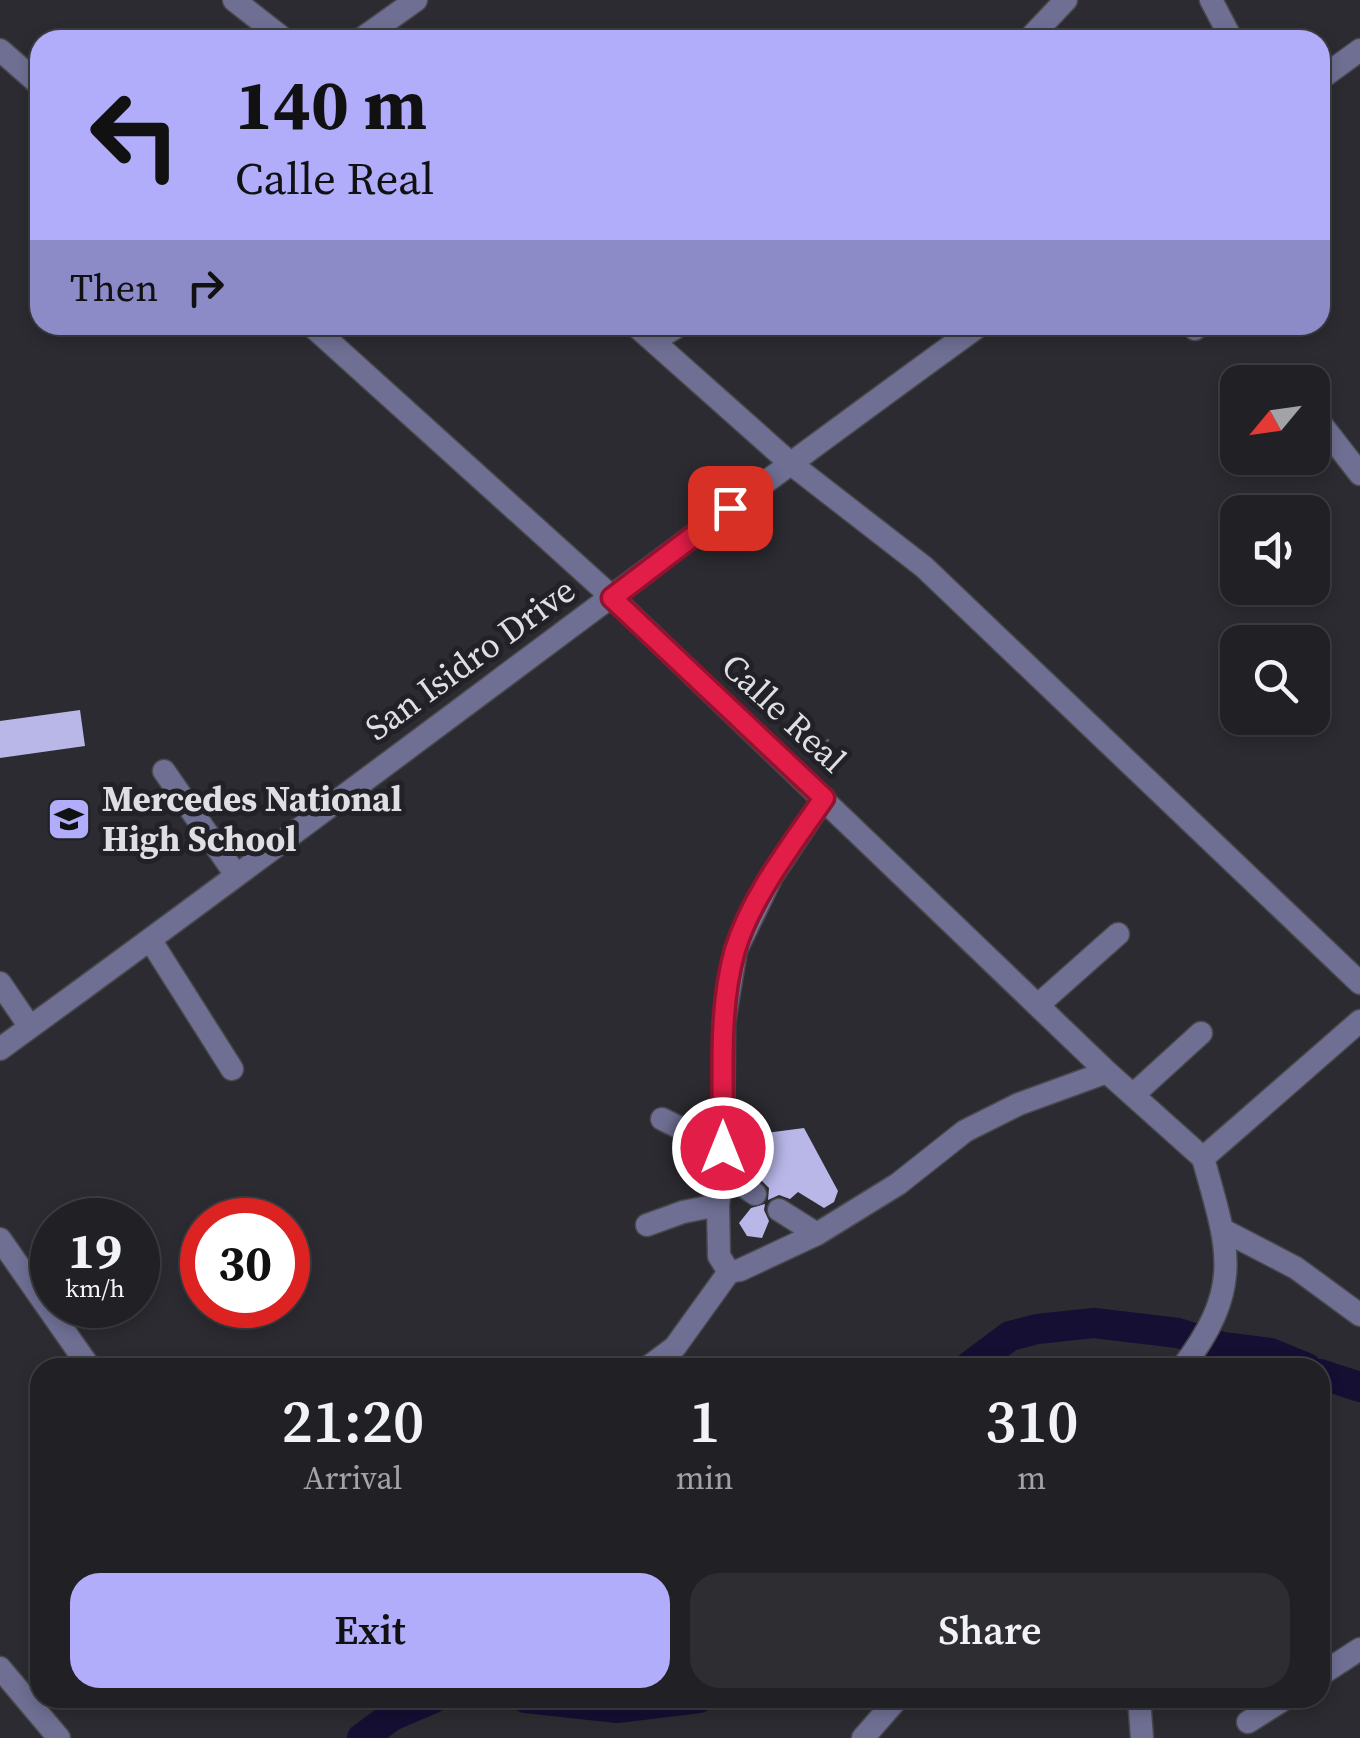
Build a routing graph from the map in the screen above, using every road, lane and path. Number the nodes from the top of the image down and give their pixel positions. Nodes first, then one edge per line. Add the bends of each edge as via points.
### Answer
1 (234, 0) edge
2 (416, 0) edge
3 (1066, 0) edge
4 (1211, 0) edge
5 (272, 30) edge
6 (374, 30) edge
7 (1038, 30) edge
8 (1227, 30) edge
9 (0, 50) edge
10 (1360, 50) edge
11 (1330, 71) edge
12 (30, 76) edge
13 (322, 335) edge
14 (646, 335) edge
15 (966, 335) edge
16 (1330, 436) edge
17 (790, 462) junction
18 (1360, 474) edge
19 (612, 598) junction
20 (830, 738) dead end
21 (164, 771) dead end
22 (798, 774) junction
23 (824, 798) junction
24 (236, 876) junction
25 (1118, 934) dead end
26 (151, 941) junction
27 (1360, 983) edge
28 (0, 984) edge
29 (1038, 1005) junction
30 (1360, 1021) edge
31 (30, 1027) junction
32 (1202, 1034) dead end
33 (0, 1049) edge
34 (232, 1069) dead end
35 (1107, 1072) junction
36 (1134, 1096) junction
37 (662, 1119) dead end
38 (723, 1148) junction
39 (1202, 1158) junction
40 (723, 1172) junction
41 (756, 1194) dead end
42 (718, 1205) junction
43 (779, 1210) dead end
44 (646, 1225) dead end
45 (1223, 1230) junction
46 (817, 1234) junction
47 (0, 1239) edge
48 (729, 1272) junction
49 (1360, 1315) edge
50 (83, 1358) edge
51 (660, 1358) edge
52 (1188, 1358) edge
53 (1360, 1649) edge
54 (0, 1668) edge
55 (1330, 1668) edge
56 (30, 1704) edge
57 (34, 1708) edge
58 (889, 1708) edge
59 (1140, 1708) edge
60 (1270, 1708) edge
61 (1248, 1722) dead end
62 (59, 1738) edge
63 (863, 1738) edge
64 (1142, 1738) edge

1 - 5 street
2 - 6 street
3 - 7 street
4 - 8 street
9 - 12 street
10 - 11 street
13 - 19 street, Calle Real
14 - 17 street
15 - 17 street, San Isidro Drive
16 - 18 street
17 - 19 street, San Isidro Drive
17 - 27 street via 924,566
19 - 22 street, Calle Real
19 - 24 street, San Isidro Drive
20 - 22 path
21 - 24 street
22 - 23 street, Calle Real
23 - 29 street, Calle Real
23 - 38 street via 772,876 736,950 724,1022
24 - 26 street, San Isidro Drive
25 - 29 street
26 - 31 street, San Isidro Drive
26 - 34 street
28 - 31 street
29 - 35 street, Calle Real
30 - 39 street
31 - 33 street, San Isidro Drive
32 - 36 street
35 - 36 street, Calle Real
35 - 46 street via 1019,1104 966,1132
36 - 39 street, Calle Real
37 - 38 street
38 - 40 street
39 - 45 street
40 - 41 street
40 - 42 street
42 - 44 street
42 - 48 street via 718,1256
43 - 46 street
45 - 49 street via 1296,1268
45 - 52 street via 1228,1269 1214,1316
46 - 48 street
47 - 50 street
48 - 51 street
53 - 55 street
54 - 56 street
57 - 62 street
58 - 63 street
59 - 64 street
60 - 61 street

